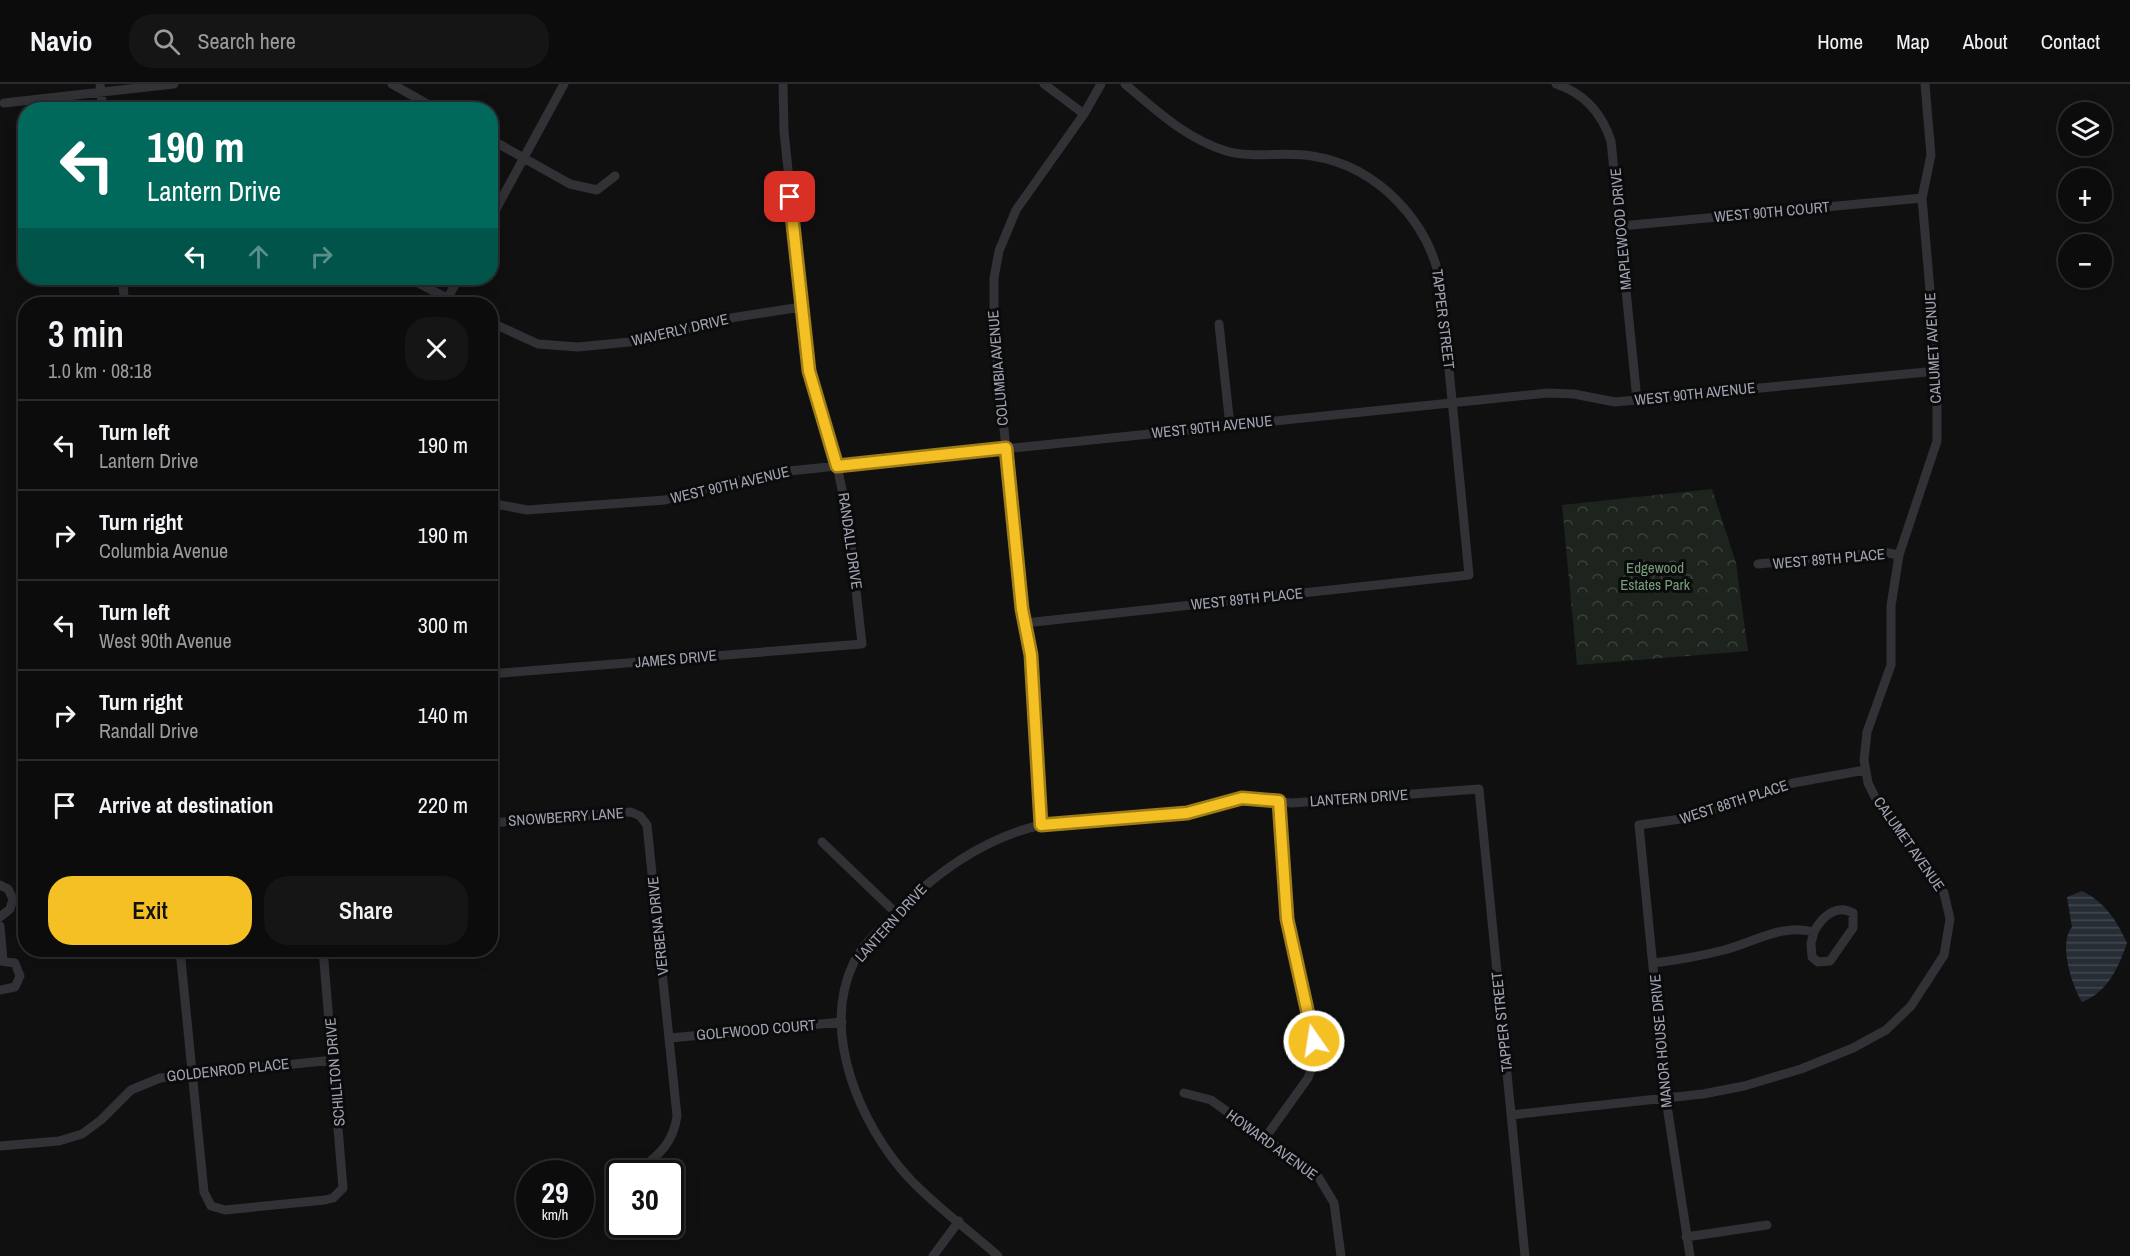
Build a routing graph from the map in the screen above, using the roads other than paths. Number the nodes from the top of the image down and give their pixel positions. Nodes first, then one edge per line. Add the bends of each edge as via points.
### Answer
1 (174, 84) edge
2 (392, 84) edge
3 (564, 84) edge
4 (783, 84) edge
5 (1044, 84) edge
6 (1101, 84) edge
7 (1125, 84) edge
8 (1556, 84) edge
9 (1925, 84) edge
10 (101, 89) edge
11 (424, 102) edge
12 (4, 103) dead end
13 (1084, 114) junction
14 (498, 143) edge
15 (524, 157) junction
16 (615, 176) dead end
17 (1922, 198) junction
18 (498, 205) edge
19 (1621, 226) junction
20 (420, 285) edge
21 (438, 297) edge
22 (801, 307) junction
23 (1219, 324) dead end
24 (498, 326) edge
25 (1937, 371) junction
26 (1637, 400) junction
27 (1453, 403) junction
28 (1230, 426) junction
29 (1006, 448) junction
30 (837, 466) junction
31 (498, 504) edge
32 (1899, 555) junction
33 (1758, 564) dead end
34 (1469, 575) joint
35 (1025, 622) junction
36 (862, 644) joint
37 (498, 673) edge
38 (1865, 770) junction
39 (1479, 789) joint
40 (1279, 801) junction
41 (640, 816) joint
42 (498, 822) edge
43 (1041, 825) junction
44 (1639, 825) joint
45 (822, 842) dead end
46 (0, 885) edge
47 (896, 913) junction
48 (0, 917) edge
49 (0, 926) edge
50 (1814, 932) junction
51 (181, 957) edge
52 (324, 957) edge
53 (2, 960) edge
54 (1654, 963) junction
55 (0, 990) edge
56 (842, 1022) junction
57 (670, 1038) junction
58 (333, 1060) junction
59 (192, 1074) junction
60 (1184, 1093) dead end
61 (1666, 1099) junction
62 (1511, 1115) junction
63 (1265, 1138) junction
64 (0, 1146) edge
65 (652, 1160) edge
66 (958, 1221) junction
67 (1767, 1225) dead end
68 (1686, 1237) junction
69 (933, 1256) edge
70 (998, 1256) edge
71 (1341, 1256) edge
72 (1526, 1256) edge
73 (1690, 1256) edge

1 - 10 street
2 - 11 street
3 - 15 street
4 - 22 street, RANDALL DRIVE
5 - 13 street
6 - 13 street, COLUMBIA AVENUE
7 - 27 street, TAPPER STREET via 1191,137 1235,153 1328,159 1360,174 1406,209 1425,236 1436,264
8 - 19 street, MAPLEWOOD DRIVE via 1588,103 1608,132
9 - 17 street, CALUMET AVENUE via 1931,155
10 - 12 street
13 - 29 street, COLUMBIA AVENUE via 1023,196 999,251 993,315
14 - 15 street
15 - 16 street via 570,184 597,190
15 - 18 street
17 - 19 street, WEST 90TH COURT
17 - 25 street, CALUMET AVENUE
19 - 26 street, MAPLEWOOD DRIVE
20 - 21 street
22 - 24 street, WAVERLY DRIVE via 718,320 650,340 578,347 538,344
22 - 30 street, RANDALL DRIVE via 810,379
23 - 28 street
25 - 26 street, WEST 90TH AVENUE
25 - 32 street, CALUMET AVENUE via 1937,441
26 - 27 street, WEST 90TH AVENUE via 1606,402 1556,393
27 - 28 street, WEST 90TH AVENUE
27 - 34 street, TAPPER STREET
28 - 29 street, WEST 90TH AVENUE
29 - 30 street, WEST 90TH AVENUE
29 - 35 street, COLUMBIA AVENUE
30 - 31 street, WEST 90TH AVENUE via 765,474 665,500 526,510
30 - 36 street, RANDALL DRIVE via 850,526
32 - 33 street, WEST 89TH PLACE via 1883,552
32 - 38 street, CALUMET AVENUE via 1891,606 1892,665 1867,732
34 - 35 street, WEST 89TH PLACE
35 - 43 street, COLUMBIA AVENUE via 1031,655
36 - 37 street, JAMES DRIVE
38 - 44 street, WEST 88TH PLACE via 1793,783 1699,815
38 - 61 street, CALUMET AVENUE via 1879,805 1944,893 1950,931 1937,966 1899,1019 1861,1044 1766,1080
39 - 40 street, LANTERN DRIVE via 1341,801
39 - 62 street, TAPPER STREET
40 - 43 street, LANTERN DRIVE via 1242,798 1187,813
40 - 63 street via 1287,919 1316,1056 1304,1086
41 - 42 street, SNOWBERRY LANE via 625,812
41 - 57 street, VERBENA DRIVE via 648,830
43 - 47 street, LANTERN DRIVE via 1004,837 961,860 929,881
44 - 54 street, MANOR HOUSE DRIVE
45 - 47 street
46 - 48 street via 8,889 13,899 10,909
47 - 56 street, LANTERN DRIVE via 854,963 842,996
49 - 53 street
50 - 50 street via 1837,909 1853,913 1853,928 1830,961 1818,962 1812,957
50 - 54 street via 1781,930 1725,950
51 - 59 street
52 - 58 street, SCHILLTON DRIVE
53 - 55 street via 15,963 20,976 15,987
54 - 61 street, MANOR HOUSE DRIVE
56 - 57 street, GOLFWOOD COURT
56 - 66 street, LANTERN DRIVE via 852,1079 871,1125 908,1178
57 - 65 street, VERBENA DRIVE via 678,1108 676,1124 672,1139
58 - 59 street, GOLDENROD PLACE
58 - 59 street, SCHILLTON DRIVE via 345,1182 339,1194 325,1200 236,1209 218,1210 211,1206 204,1192
59 - 64 street, GOLDENROD PLACE via 142,1084 123,1096 96,1125 71,1138
60 - 63 street, HOWARD AVENUE via 1211,1100
61 - 62 street, CALUMET AVENUE
61 - 68 street, MANOR HOUSE DRIVE
62 - 72 street, TAPPER STREET
63 - 71 street, HOWARD AVENUE via 1315,1175 1330,1192 1336,1209
66 - 69 street
66 - 70 street, LANTERN DRIVE
67 - 68 street
68 - 73 street, MANOR HOUSE DRIVE

